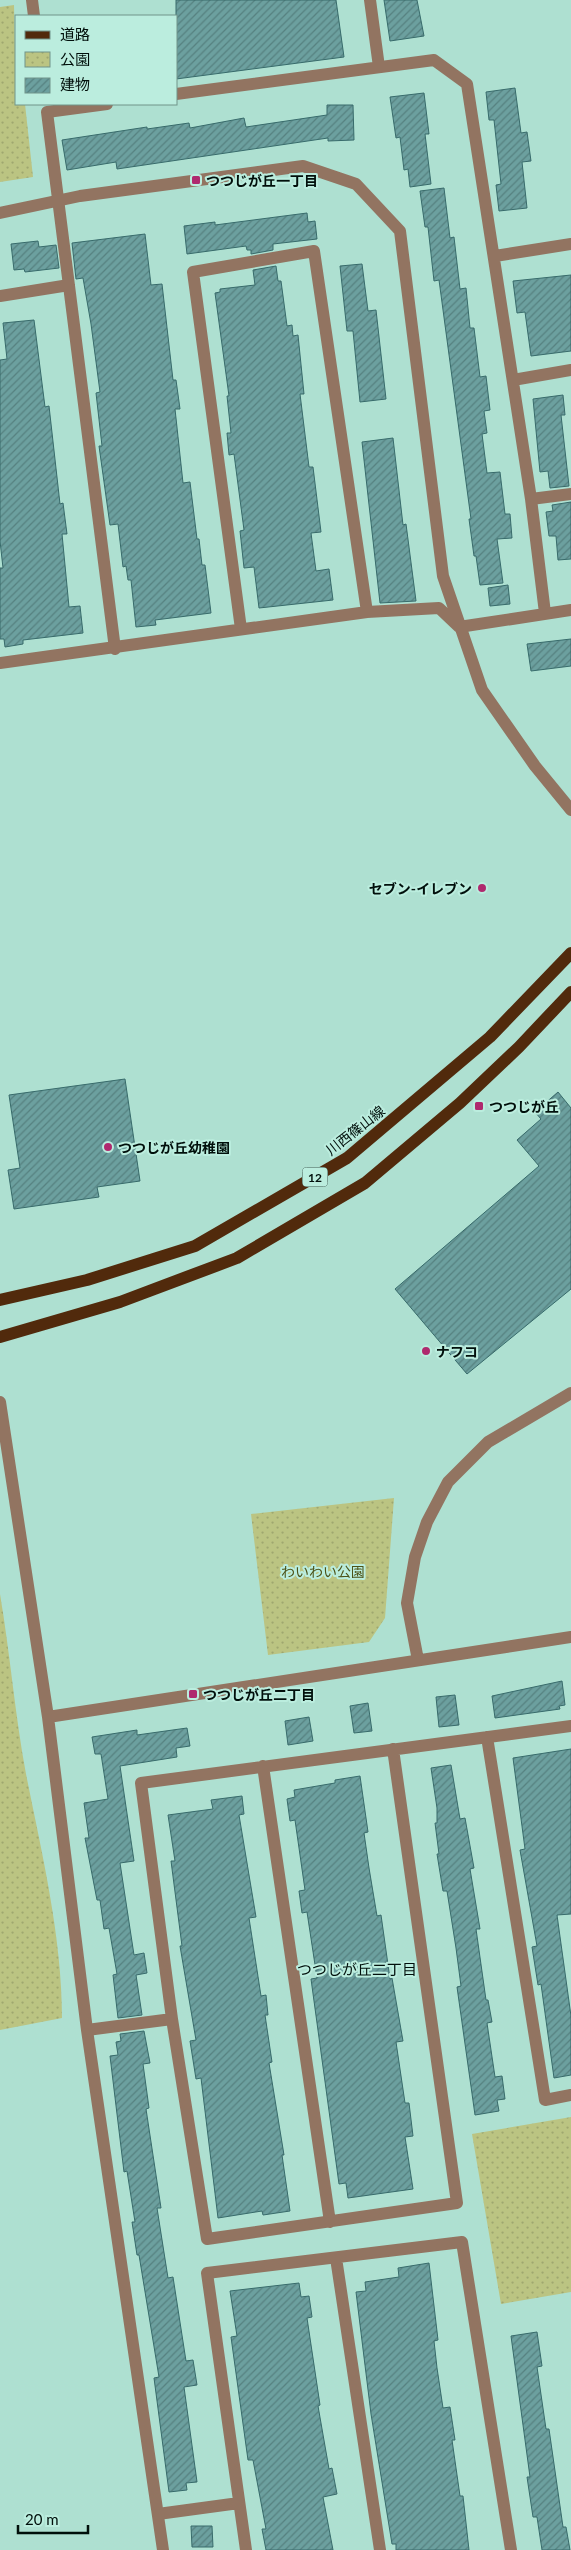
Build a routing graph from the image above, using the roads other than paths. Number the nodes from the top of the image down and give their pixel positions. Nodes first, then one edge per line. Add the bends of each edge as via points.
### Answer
1 (32, 0) edge
2 (370, 0) edge
3 (34, 15) edge
4 (379, 67) junction
5 (178, 94) edge
6 (92, 105) edge
7 (46, 108) edge
8 (58, 200) junction
9 (0, 213) edge
10 (571, 244) edge
11 (495, 256) junction
12 (69, 285) junction
13 (0, 296) edge
14 (571, 370) edge
15 (513, 380) junction
16 (571, 494) edge
17 (531, 499) junction
18 (571, 610) edge
19 (367, 612) junction
20 (545, 613) junction
21 (459, 627) junction
22 (241, 629) junction
23 (115, 649) junction
24 (0, 663) edge
25 (571, 810) edge
26 (571, 953) edge
27 (571, 992) edge
28 (0, 1300) edge
29 (0, 1337) edge
30 (571, 1393) edge
31 (0, 1402) edge
32 (571, 1638) edge
33 (418, 1660) junction
34 (48, 1717) junction
35 (571, 1726) edge
36 (487, 1737) junction
37 (392, 1749) junction
38 (263, 1766) junction
39 (172, 2019) junction
40 (88, 2030) junction
41 (571, 2096) edge
42 (330, 2222) junction
43 (336, 2258) junction
44 (238, 2503) junction
45 (158, 2514) junction
46 (163, 2550) edge
47 (246, 2550) edge
48 (380, 2550) edge
49 (511, 2550) edge

1 - 3 street
2 - 4 street
4 - 5 street
4 - 11 street via 434,60 467,84
6 - 7 street
7 - 8 street
8 - 9 street
8 - 12 street
8 - 21 street via 303,166 356,184 400,231 443,576
10 - 11 street
11 - 15 street
12 - 13 street
12 - 23 street
14 - 15 street
15 - 17 street
16 - 17 street
17 - 20 street
18 - 20 street
19 - 21 street via 439,608
19 - 22 street
19 - 22 street via 314,250 193,272
20 - 21 street
21 - 25 street via 482,690 535,766
22 - 23 street
23 - 24 street
26 - 28 main road, 川西篠山線 / 12 via 490,1037 347,1158 194,1246 88,1280
27 - 29 main road, 12 via 460,1104 365,1183 237,1258 120,1302
30 - 33 street via 488,1442 448,1482 427,1522 415,1557 407,1603
31 - 34 street
32 - 33 street
33 - 34 street
34 - 40 street
35 - 36 street
36 - 37 street
36 - 41 street via 545,2100
37 - 38 street
37 - 42 street via 457,2204
38 - 39 street via 141,1783
38 - 42 street
39 - 40 street
39 - 42 street via 207,2239
40 - 45 street
43 - 44 street via 207,2273
43 - 48 street
43 - 49 street via 462,2242
44 - 45 street
44 - 47 street
45 - 46 street

